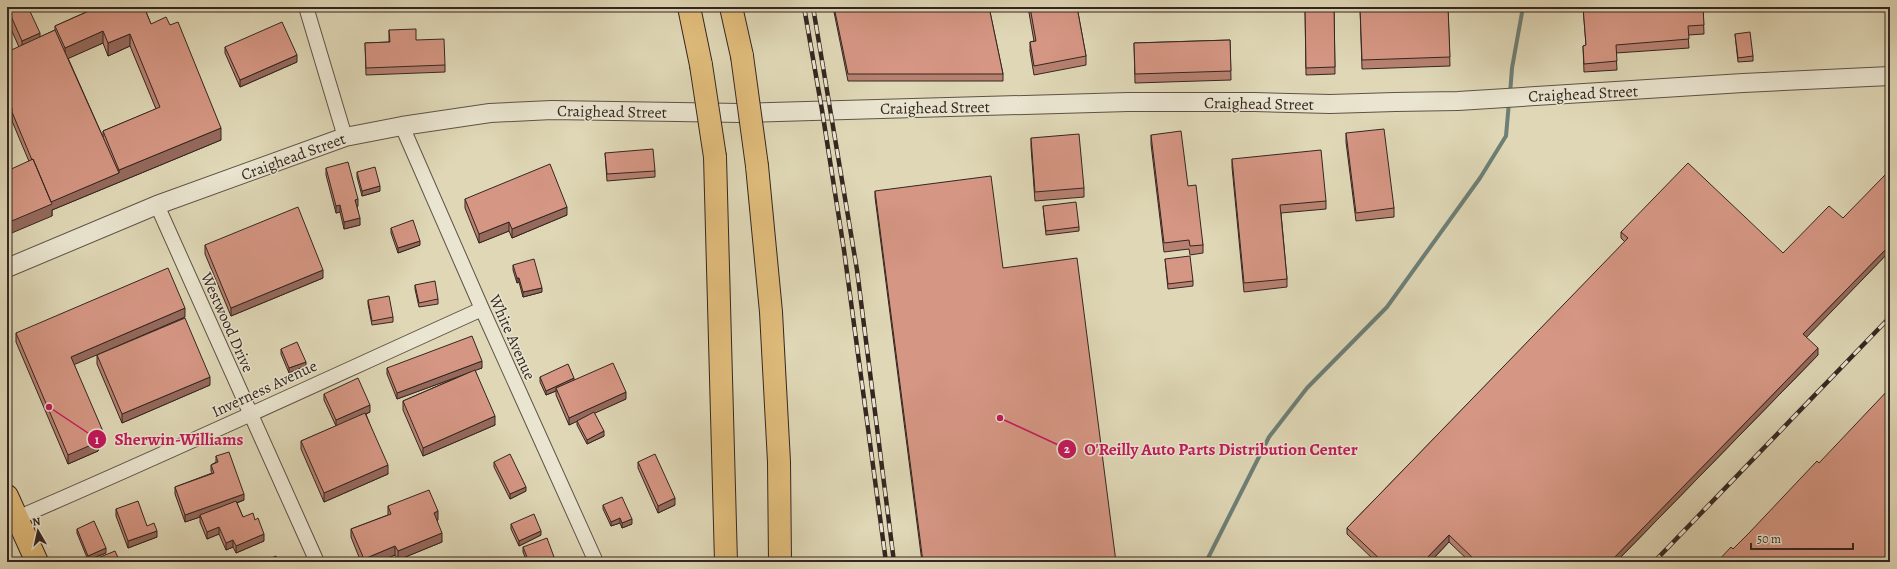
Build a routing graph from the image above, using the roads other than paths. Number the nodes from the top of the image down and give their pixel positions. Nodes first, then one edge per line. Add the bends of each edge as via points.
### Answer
1 (306, 7) edge
2 (689, 7) edge
3 (732, 7) edge
4 (1890, 76) edge
5 (402, 126) junction
6 (345, 137) junction
7 (157, 206) junction
8 (7, 268) edge
9 (482, 309) junction
10 (250, 413) junction
11 (7, 496) edge
12 (17, 518) junction
13 (37, 562) edge
14 (317, 562) edge
15 (596, 562) edge
16 (726, 562) edge
17 (780, 562) edge

1 - 6 street
2 - 16 main road, bridge via 715,157
3 - 17 main road, bridge via 742,56 757,166 771,320 779,462
4 - 5 street, Craighead Street via 1470,100 1330,104 1107,102 740,113 552,110 490,113
5 - 6 street, Craighead Street
5 - 9 street, White Avenue
6 - 7 street, Craighead Street
7 - 8 street, Craighead Street
7 - 10 street, Westwood Drive
9 - 10 street, Inverness Avenue
9 - 15 street, White Avenue
10 - 12 street, Inverness Avenue
10 - 14 street, Westwood Drive
11 - 12 main road
12 - 13 main road

